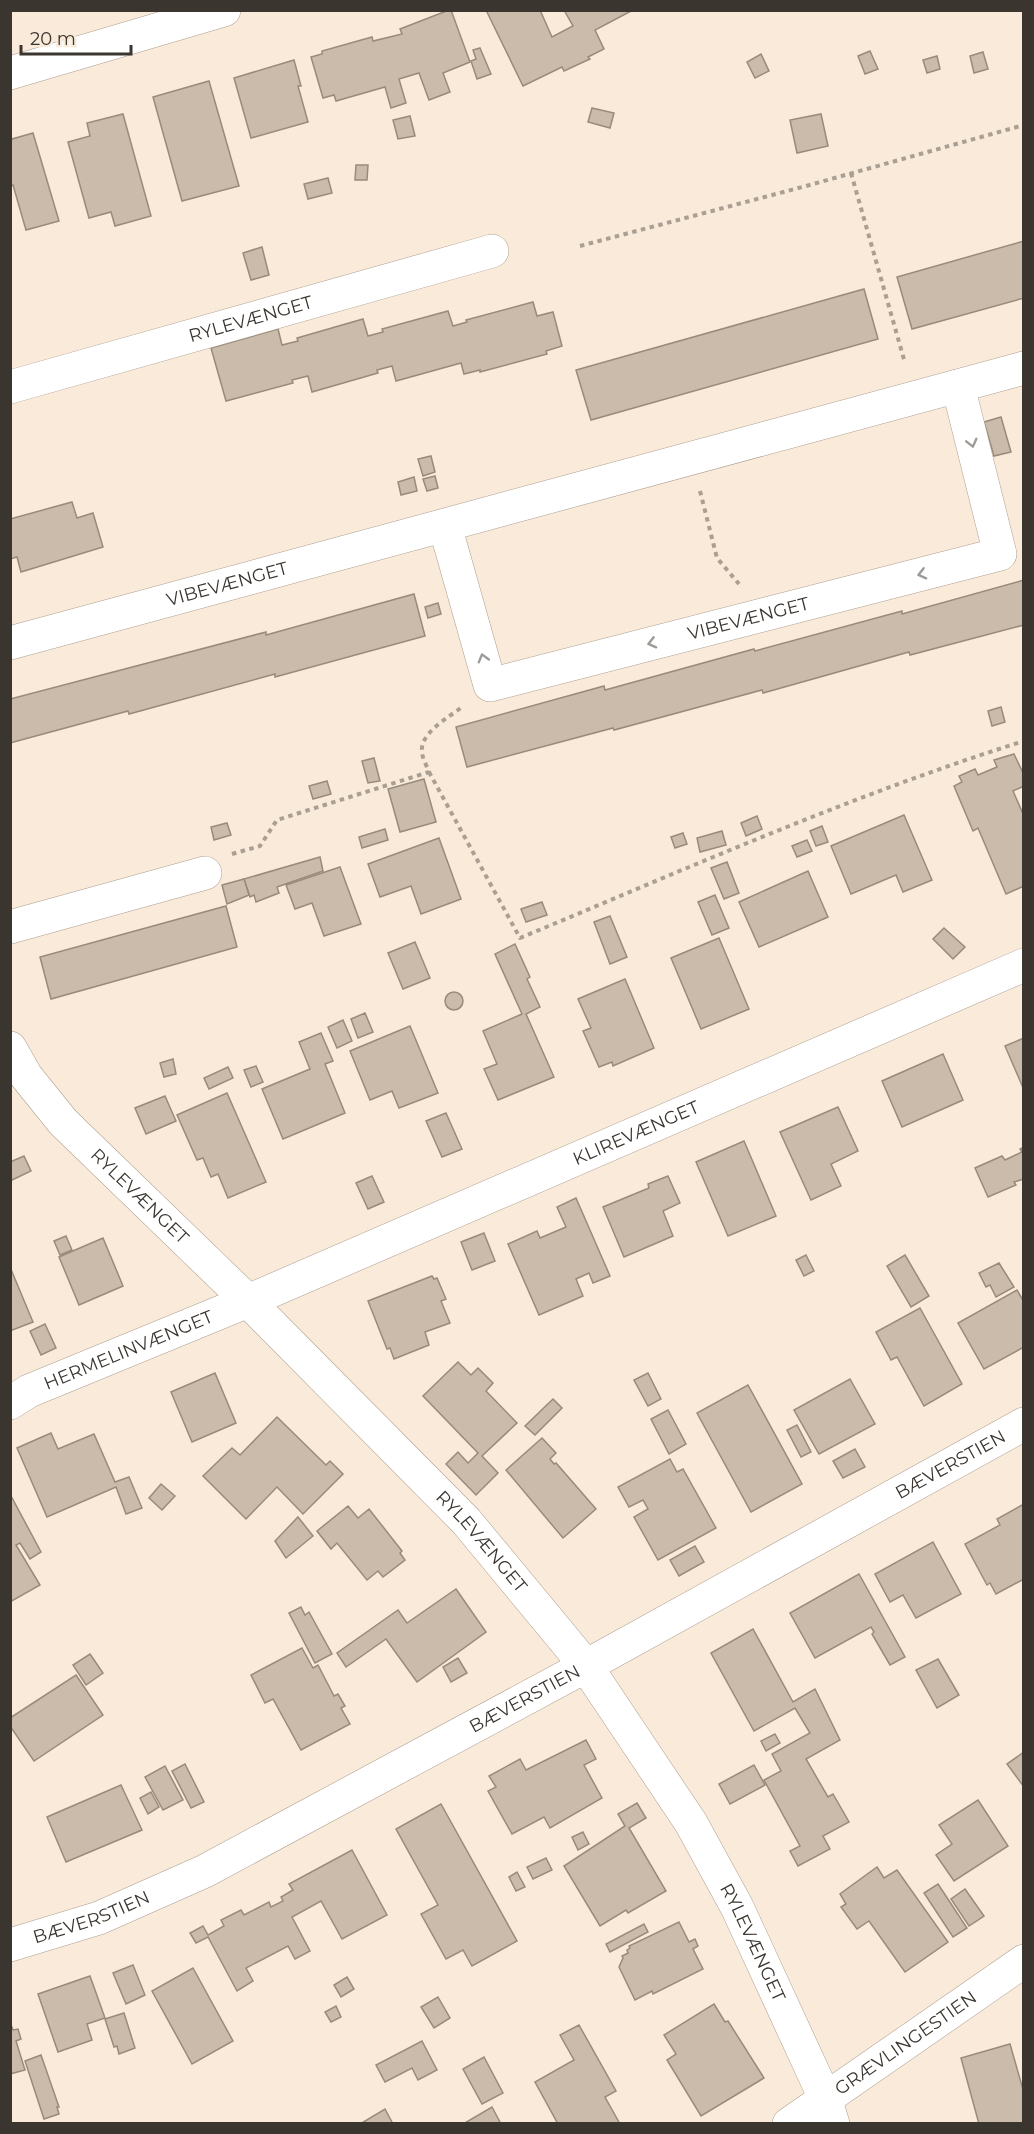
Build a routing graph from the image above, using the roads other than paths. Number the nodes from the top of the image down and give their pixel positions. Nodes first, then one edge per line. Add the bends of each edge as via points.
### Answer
1 (224, 10) edge
2 (10, 73) edge
3 (492, 251) dead end
4 (1023, 368) edge
5 (958, 386) junction
6 (10, 387) edge
7 (445, 526) junction
8 (10, 643) edge
9 (205, 873) road end
10 (10, 927) edge
11 (1023, 965) edge
12 (10, 1048) edge
13 (248, 1301) junction
14 (10, 1403) edge
15 (1023, 1424) edge
16 (586, 1666) junction
17 (10, 1946) edge
18 (1022, 1971) edge
19 (829, 2111) edge
20 (789, 2124) edge

1 - 2 street
3 - 6 street, RYLEVÆNGET
4 - 5 street, VIBEVÆNGET
5 - 7 street, VIBEVÆNGET
5 -> 7 street, VIBEVÆNGET via 1000,554 490,685
7 - 8 street, VIBEVÆNGET
9 - 10 street
11 - 13 street, KLIREVÆNGET
12 - 13 street, RYLEVÆNGET via 26,1076 63,1122
13 - 14 street, HERMELINVÆNGET via 29,1391
13 - 16 street, RYLEVÆNGET via 466,1521
15 - 16 street, BÆVERSTIEN
16 - 17 street, BÆVERSTIEN via 205,1870 99,1918
16 - 19 street, RYLEVÆNGET via 692,1823 737,1907
18 - 19 street, GRÆVLINGESTIEN
19 - 20 street, GRÆVLINGESTIEN

